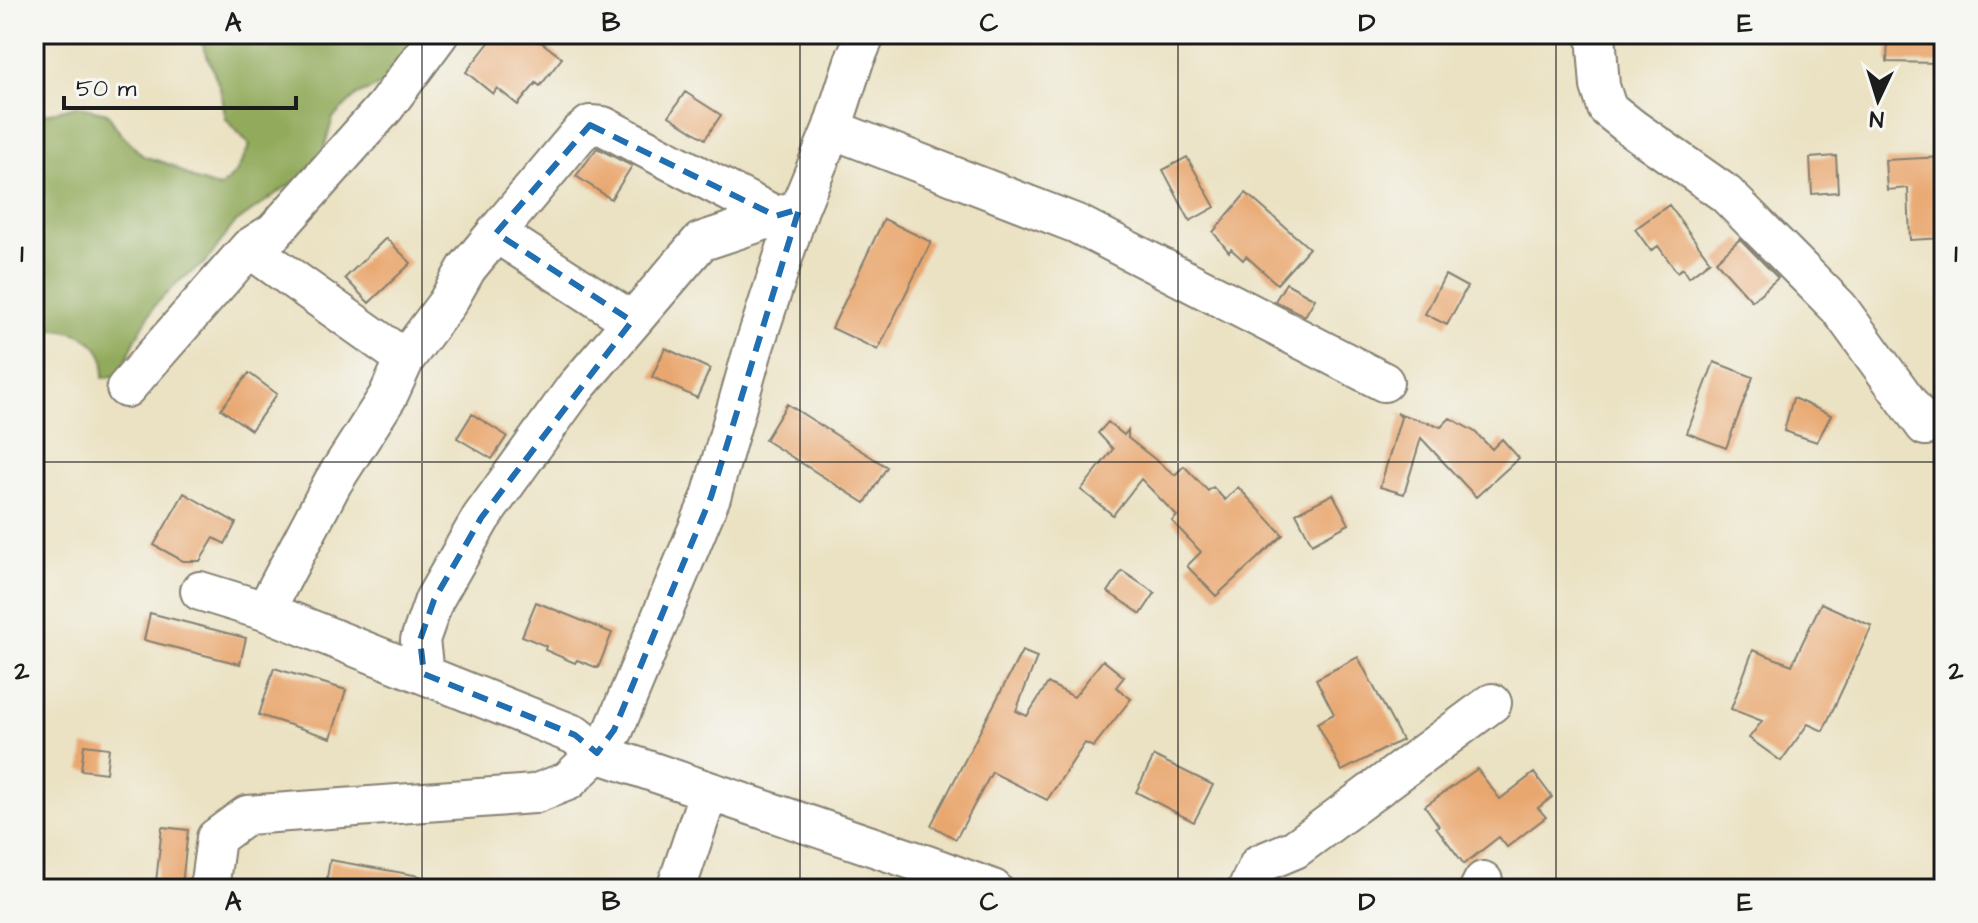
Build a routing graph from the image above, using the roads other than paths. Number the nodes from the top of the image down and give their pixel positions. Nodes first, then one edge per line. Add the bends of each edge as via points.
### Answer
1 (439, 34) edge
2 (866, 34) edge
3 (1596, 34) edge
4 (832, 129) junction
5 (788, 212) junction
6 (496, 233) junction
7 (249, 248) junction
8 (632, 321) junction
9 (405, 359) junction
10 (1384, 382) dead end
11 (126, 388) dead end
12 (1925, 426) dead end
13 (200, 591) dead end
14 (265, 611) junction
15 (424, 674) junction
16 (1492, 703) dead end
17 (597, 753) junction
18 (709, 791) junction
19 (209, 889) edge
20 (676, 889) edge
21 (993, 889) edge
22 (1247, 889) edge

1 - 7 street via 385,107 274,232
2 - 4 street
3 - 12 street via 1607,108 1726,194 1839,308
4 - 5 street
4 - 10 street via 1077,224
5 - 6 street via 603,126 590,125
5 - 8 street via 700,242
5 - 17 street via 711,497 614,730
6 - 8 street
6 - 9 street
7 - 9 street
7 - 11 street
8 - 15 street via 575,388 481,518 434,600 420,640
9 - 14 street
13 - 14 street
14 - 15 street
15 - 17 street via 575,735
16 - 22 street via 1295,849 1259,864
17 - 18 street
17 - 19 street via 568,781 534,794 247,815 216,838
18 - 20 street
18 - 21 street

